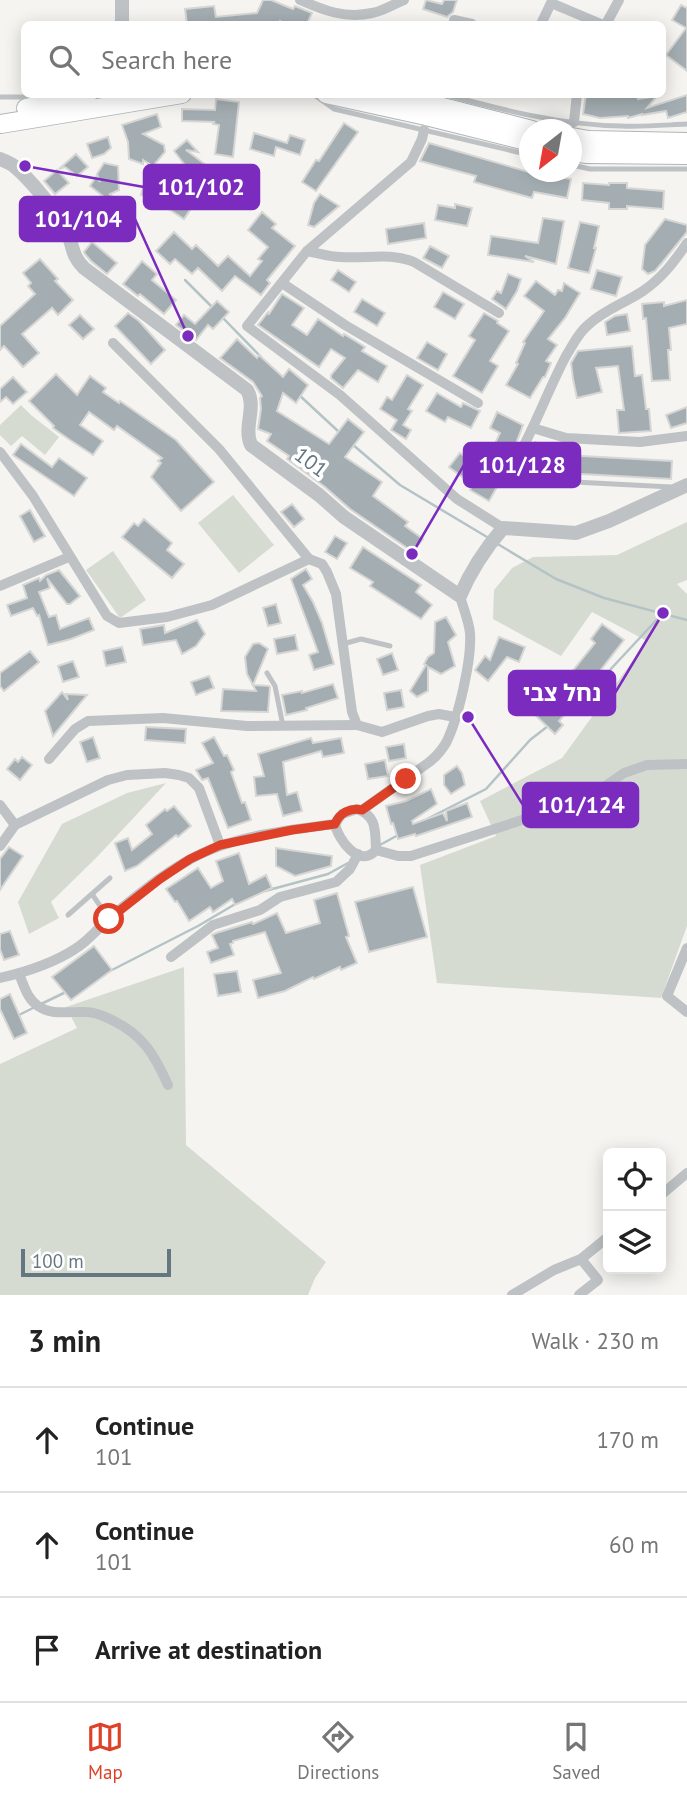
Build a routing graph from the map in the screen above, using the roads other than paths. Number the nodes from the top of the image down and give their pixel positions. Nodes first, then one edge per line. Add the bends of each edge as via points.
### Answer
1 (121, 0) edge
2 (300, 0) edge
3 (404, 0) edge
4 (618, 0) edge
5 (454, 20) dead end
6 (122, 21) edge
7 (458, 21) edge
8 (542, 21) edge
9 (596, 21) edge
10 (605, 21) edge
11 (0, 97) edge
12 (21, 97) edge
13 (75, 98) edge
14 (319, 98) edge
15 (344, 98) edge
16 (407, 98) edge
17 (459, 98) edge
18 (577, 98) edge
19 (124, 99) edge
20 (535, 119) edge
21 (574, 119) edge
22 (0, 121) edge
23 (687, 124) edge
24 (519, 127) edge
25 (582, 129) edge
26 (424, 130) junction
27 (582, 136) edge
28 (519, 139) edge
29 (687, 142) edge
30 (519, 152) edge
31 (582, 153) edge
32 (687, 155) edge
33 (0, 159) edge
34 (582, 167) edge
35 (687, 169) edge
36 (687, 243) edge
37 (307, 251) junction
38 (282, 283) junction
39 (499, 313) dead end
40 (113, 343) dead end
41 (478, 403) dead end
42 (533, 429) junction
43 (687, 436) edge
44 (522, 449) dead end
45 (0, 452) edge
46 (536, 480) dead end
47 (684, 486) edge
48 (503, 528) junction
49 (69, 557) junction
50 (309, 559) junction
51 (0, 586) edge
52 (460, 596) junction
53 (343, 644) junction
54 (390, 646) dead end
55 (267, 673) dead end
56 (455, 717) junction
57 (357, 725) junction
58 (283, 726) junction
59 (49, 760) dead end
60 (687, 764) edge
61 (0, 805) edge
62 (362, 810) junction
63 (335, 824) junction
64 (15, 825) junction
65 (220, 845) junction
66 (0, 846) edge
67 (376, 850) junction
68 (358, 854) junction
69 (110, 878) dead end
70 (92, 894) junction
71 (68, 915) dead end
72 (109, 919) junction
73 (687, 948) edge
74 (171, 957) dead end
75 (19, 974) junction
76 (0, 978) edge
77 (687, 1012) edge
78 (168, 1085) dead end
79 (687, 1173) edge
80 (666, 1191) edge
81 (603, 1241) edge
82 (581, 1259) junction
83 (512, 1295) edge
84 (579, 1295) edge

1 - 6 street
2 - 3 street via 330,13 348,14 372,13
4 - 10 street
5 - 7 street
8 - 9 street via 551,3
11 - 12 lane
13 - 22 highway
14 - 26 lane via 334,108
15 - 28 highway
16 - 24 highway
17 - 20 lane
18 - 21 street
19 - 22 highway
23 - 25 lane
26 - 30 lane
26 - 37 street via 411,162
27 - 29 highway via 589,140
31 - 32 highway
33 - 52 street, 101 via 20,171 53,209 67,232 75,259 84,268 247,390 251,445 344,517
34 - 35 lane
36 - 42 street via 663,276 586,326 554,378
37 - 38 street
37 - 39 street via 340,257 403,257
38 - 41 street
38 - 48 street via 247,326 340,395 457,499
40 - 50 street via 219,449
42 - 43 street via 566,438 640,442
42 - 44 street
45 - 49 street
46 - 47 lane
47 - 48 street via 576,533
48 - 52 street via 479,558
49 - 50 street via 107,616 119,623 212,605
49 - 51 street
50 - 53 street via 322,564 336,594
52 - 56 street via 470,648
53 - 54 lane via 362,639
53 - 57 street
55 - 58 lane via 275,686
56 - 57 street via 428,716 382,732
56 - 62 street via 437,756
57 - 58 street
58 - 59 street via 163,718 88,721 75,729
60 - 67 street via 647,765 550,811 411,856
61 - 64 street
62 - 63 street via 342,814
62 - 67 street via 373,819
63 - 65 street
63 - 68 street via 348,849
64 - 65 street via 108,780 165,773 189,778 199,788
64 - 66 street
65 - 72 street via 160,879
67 - 68 street via 370,856
68 - 74 street via 337,882 280,898 260,910 213,925
69 - 70 lane
70 - 71 lane
70 - 72 lane
72 - 75 street via 77,948
73 - 77 street via 667,996
75 - 76 street
75 - 78 street via 36,1006 46,1011 101,1014 134,1033 147,1045
79 - 80 street
81 - 82 street
82 - 83 street
82 - 84 street via 598,1280

